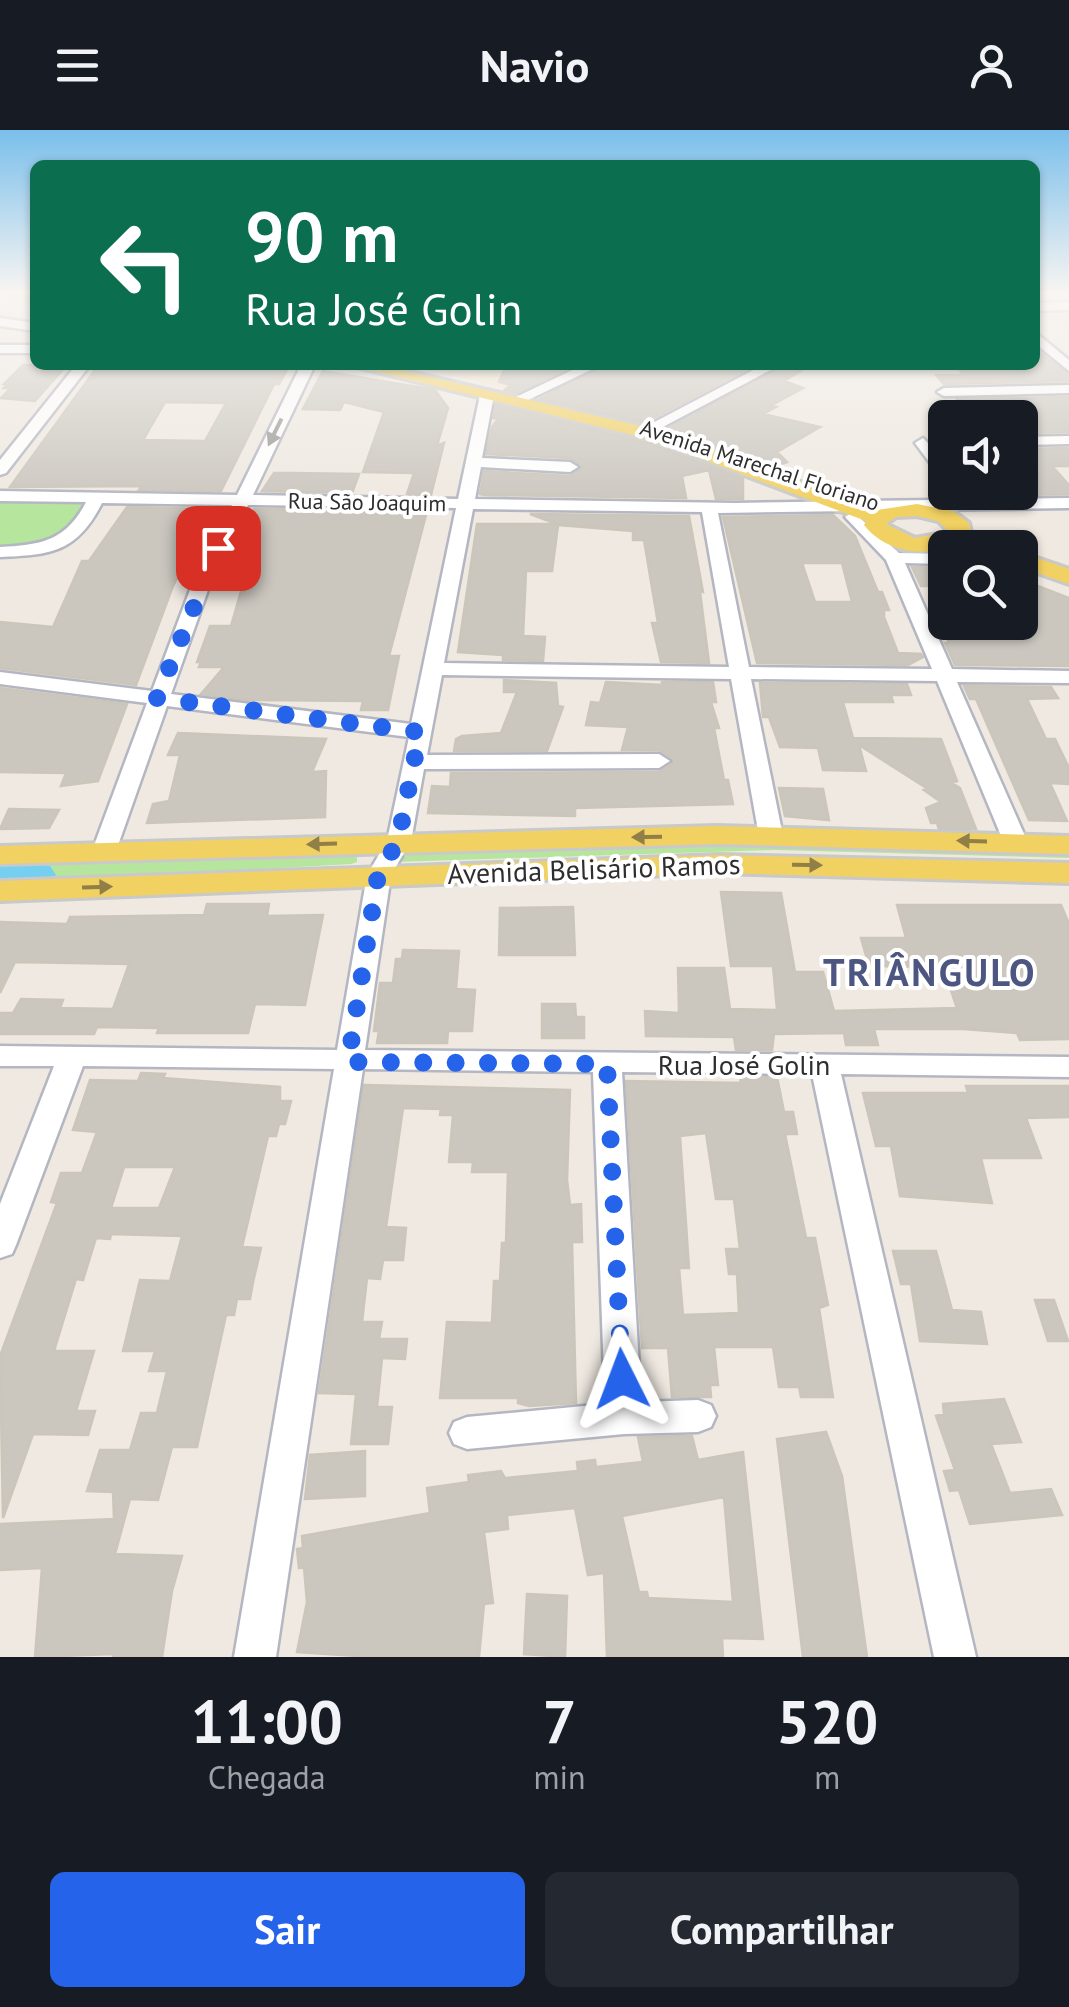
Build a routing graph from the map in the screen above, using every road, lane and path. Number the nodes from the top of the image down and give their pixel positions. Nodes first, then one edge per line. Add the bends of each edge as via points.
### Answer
1 (79, 370) edge
2 (306, 370) edge
3 (379, 370) edge
4 (408, 370) edge
5 (583, 370) edge
6 (763, 370) edge
7 (1069, 389) edge
8 (944, 392) dead end
9 (487, 396) junction
10 (523, 397) junction
11 (652, 427) junction
12 (1069, 440) edge
13 (1038, 441) edge
14 (473, 462) junction
15 (570, 467) dead end
16 (0, 470) edge
17 (0, 496) edge
18 (96, 498) junction
19 (242, 500) junction
20 (1069, 503) edge
21 (464, 504) junction
22 (709, 508) junction
23 (881, 515) junction
24 (951, 530) edge
25 (928, 534) edge
26 (928, 541) edge
27 (0, 552) edge
28 (894, 558) junction
29 (1038, 566) edge
30 (1069, 577) edge
31 (1038, 578) edge
32 (1069, 589) edge
33 (432, 670) junction
34 (740, 673) junction
35 (944, 676) junction
36 (1069, 677) edge
37 (0, 678) edge
38 (157, 698) junction
39 (420, 732) junction
40 (414, 762) junction
41 (659, 762) dead end
42 (771, 836) junction
43 (398, 841) junction
44 (1016, 843) junction
45 (1069, 845) edge
46 (104, 852) junction
47 (0, 855) edge
48 (1069, 873) edge
49 (378, 875) junction
50 (0, 891) edge
51 (0, 1056) edge
52 (72, 1058) junction
53 (348, 1062) junction
54 (607, 1064) junction
55 (824, 1066) junction
56 (1069, 1068) edge
57 (3, 1227) edge
58 (698, 1416) dead end
59 (624, 1418) junction
60 (467, 1434) dead end
61 (255, 1657) edge
62 (955, 1657) edge

1 - 16 street
2 -> 19 street
3 - 9 main road, Avenida Marechal Floriano
4 - 10 main road, Avenida Marechal Floriano
5 - 10 street
6 - 11 street
7 - 8 street
9 - 14 street
9 - 23 main road, Avenida Marechal Floriano via 654,436
10 - 11 main road, Avenida Marechal Floriano
11 - 23 main road, Avenida Marechal Floriano
12 - 13 street
14 - 15 street
14 - 21 street
17 - 18 street, Rua São Joaquim
18 - 19 street, Rua São Joaquim
18 - 27 street via 82,528 67,540
19 - 21 street, Rua São Joaquim
19 - 38 street
20 - 24 street
21 - 22 street, Rua São Joaquim
21 - 33 street
22 - 23 street, Rua São Joaquim
22 - 34 street
23 - 24 main road via 932,512
23 - 25 main road via 878,530 898,540
23 - 28 street
26 - 28 street
28 - 35 street
29 - 30 main road
31 - 32 main road
33 - 34 street
33 - 39 street
34 - 35 street
34 - 42 street
35 - 36 street
35 - 44 street
37 - 38 street
38 - 39 street
38 - 46 street
39 - 40 street
40 - 41 street
40 - 43 street
42 -> 43 main road, Avenida Belisário Ramos
44 -> 42 main road, Avenida Belisário Ramos
43 -> 46 main road, Avenida Belisário Ramos
43 - 49 street
44 - 45 main road, Avenida Belisário Ramos
46 - 47 main road, Avenida Belisário Ramos
49 -> 48 main road, Avenida Belisário Ramos via 719,864
50 -> 49 main road, Avenida Belisário Ramos
49 - 53 street
51 - 52 street, Rua José Golin
52 - 53 street, Rua José Golin
52 - 57 street
53 - 54 street, Rua José Golin
53 - 61 street
54 - 55 street, Rua José Golin
54 - 59 street
55 - 56 street, Rua José Golin
55 - 62 street
58 - 59 street
59 - 60 street

